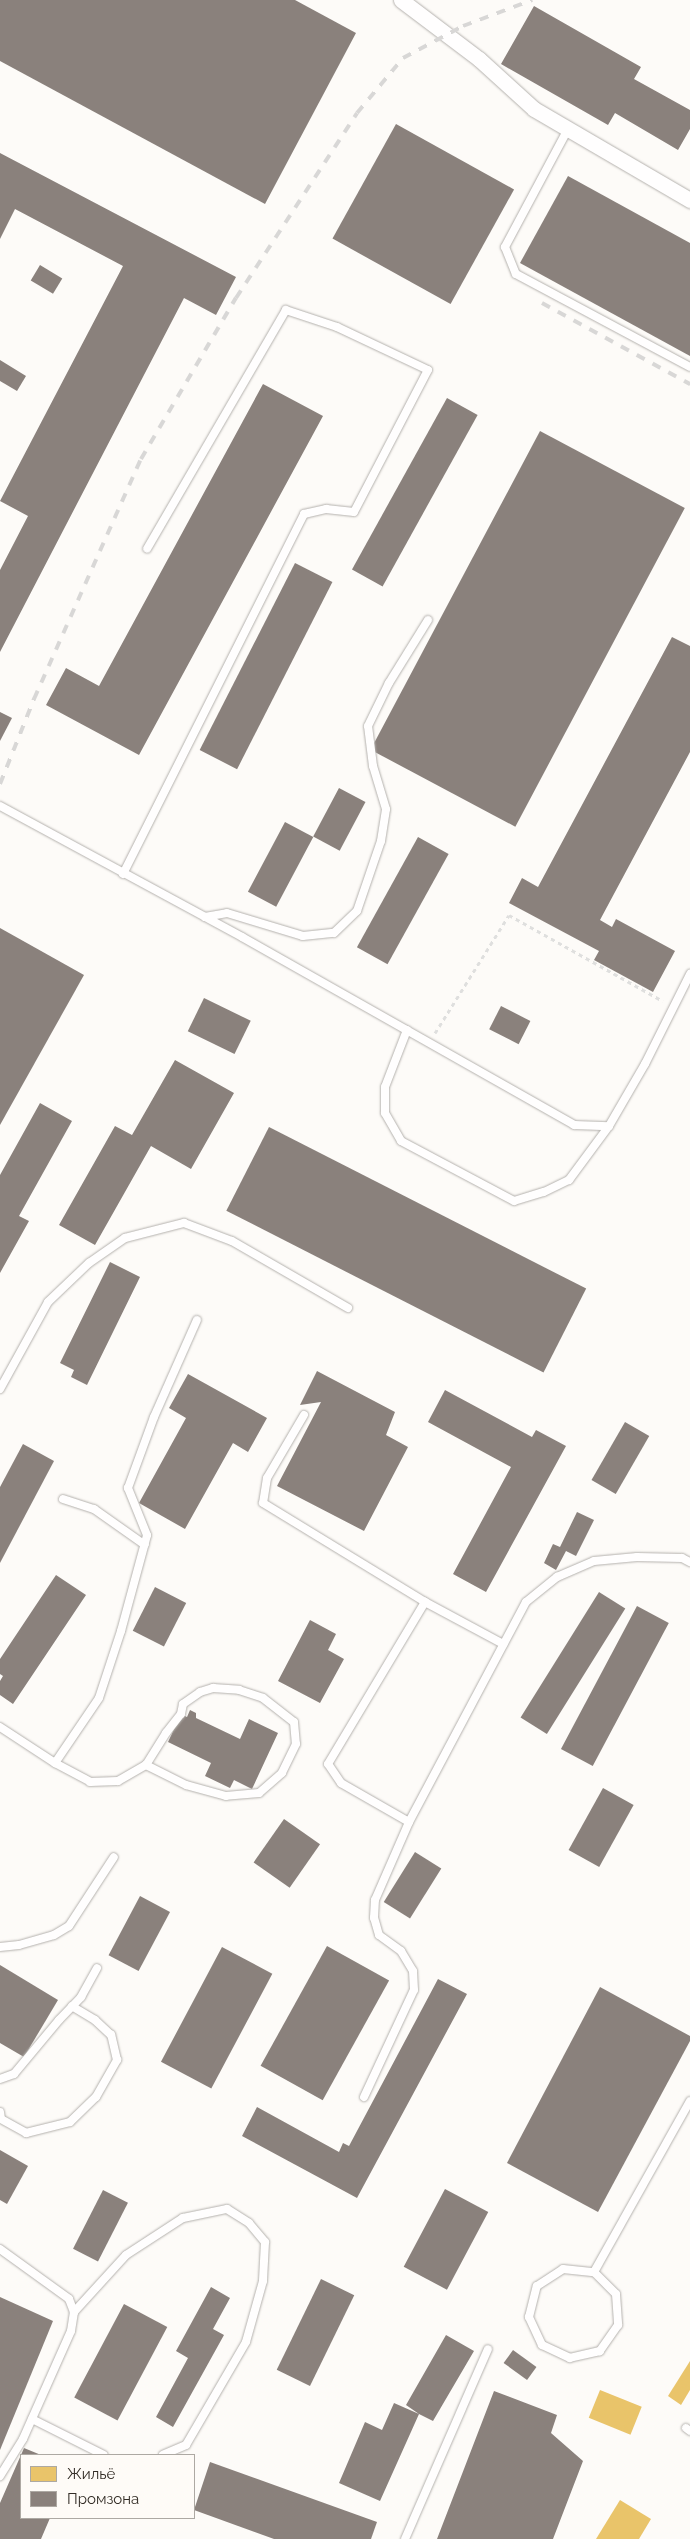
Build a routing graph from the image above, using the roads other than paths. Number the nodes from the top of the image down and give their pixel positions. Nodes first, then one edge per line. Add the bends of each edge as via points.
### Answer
1 (401, 0) edge
2 (568, 129) junction
3 (690, 200) edge
4 (690, 367) edge
5 (147, 549) dead end
6 (428, 620) dead end
7 (0, 806) edge
8 (123, 874) junction
9 (205, 917) junction
10 (690, 974) edge
11 (407, 1030) junction
12 (609, 1126) junction
13 (348, 1308) dead end
14 (196, 1320) dead end
15 (0, 1389) edge
16 (304, 1415) dead end
17 (63, 1499) dead end
18 (144, 1544) junction
19 (690, 1562) edge
20 (425, 1602) junction
21 (503, 1644) junction
22 (0, 1727) edge
23 (55, 1763) junction
24 (146, 1765) junction
25 (409, 1822) junction
26 (114, 1857) dead end
27 (0, 1947) edge
28 (97, 1968) dead end
29 (72, 2006) junction
30 (1, 2082) edge
31 (364, 2097) dead end
32 (690, 2101) edge
33 (0, 2112) edge
34 (0, 2249) edge
35 (594, 2272) junction
36 (74, 2312) junction
37 (488, 2349) dead end
38 (32, 2419) junction
39 (102, 2454) edge
40 (165, 2454) edge
41 (0, 2476) edge
42 (404, 2539) edge

1 - 2 street via 479,59 534,109
2 - 3 street
2 - 4 lane via 505,247 516,274
5 - 8 lane via 286,310 337,327 428,370 354,512 326,508 304,514
6 - 9 lane via 368,726 373,766 386,809 381,841 357,911 334,933 303,936 227,913
7 - 8 lane
8 - 9 lane
9 - 11 lane
10 - 12 lane via 645,1064
11 - 12 lane via 574,1125
11 - 12 lane via 385,1087 386,1113 401,1141 514,1201 569,1180
13 - 15 lane via 232,1241 184,1223 125,1238 89,1263 48,1302
14 - 18 lane via 154,1417 128,1488 147,1535
16 - 20 lane via 267,1478 263,1503
17 - 18 lane via 94,1509
18 - 23 lane via 99,1698
19 - 21 lane via 682,1558 637,1557 594,1560 557,1578 526,1602
20 - 21 lane
20 - 25 lane via 328,1764 341,1783
21 - 25 lane
22 - 23 lane
23 - 24 lane via 90,1782 118,1781
24 - 24 lane via 181,1714 182,1704 213,1688 239,1690 264,1698 294,1722 296,1744 282,1773 259,1793 226,1796 186,1785
25 - 31 lane via 375,1900 374,1918 379,1935 401,1950 413,1971 414,1990
26 - 27 lane via 69,1926 54,1935
28 - 29 lane
29 - 30 lane via 14,2074
29 - 33 lane via 95,2020 111,2036 117,2060 96,2097 70,2122 26,2133 1,2119
32 - 35 lane
34 - 36 lane via 69,2299
35 - 35 lane via 616,2294 618,2325 600,2350 570,2358 542,2345 529,2316 537,2286 563,2269
36 - 38 lane via 71,2331
36 - 40 lane via 126,2255 183,2218 227,2209 249,2223 265,2242 262,2281 246,2342 186,2445
37 - 42 lane
38 - 39 lane
38 - 41 lane

